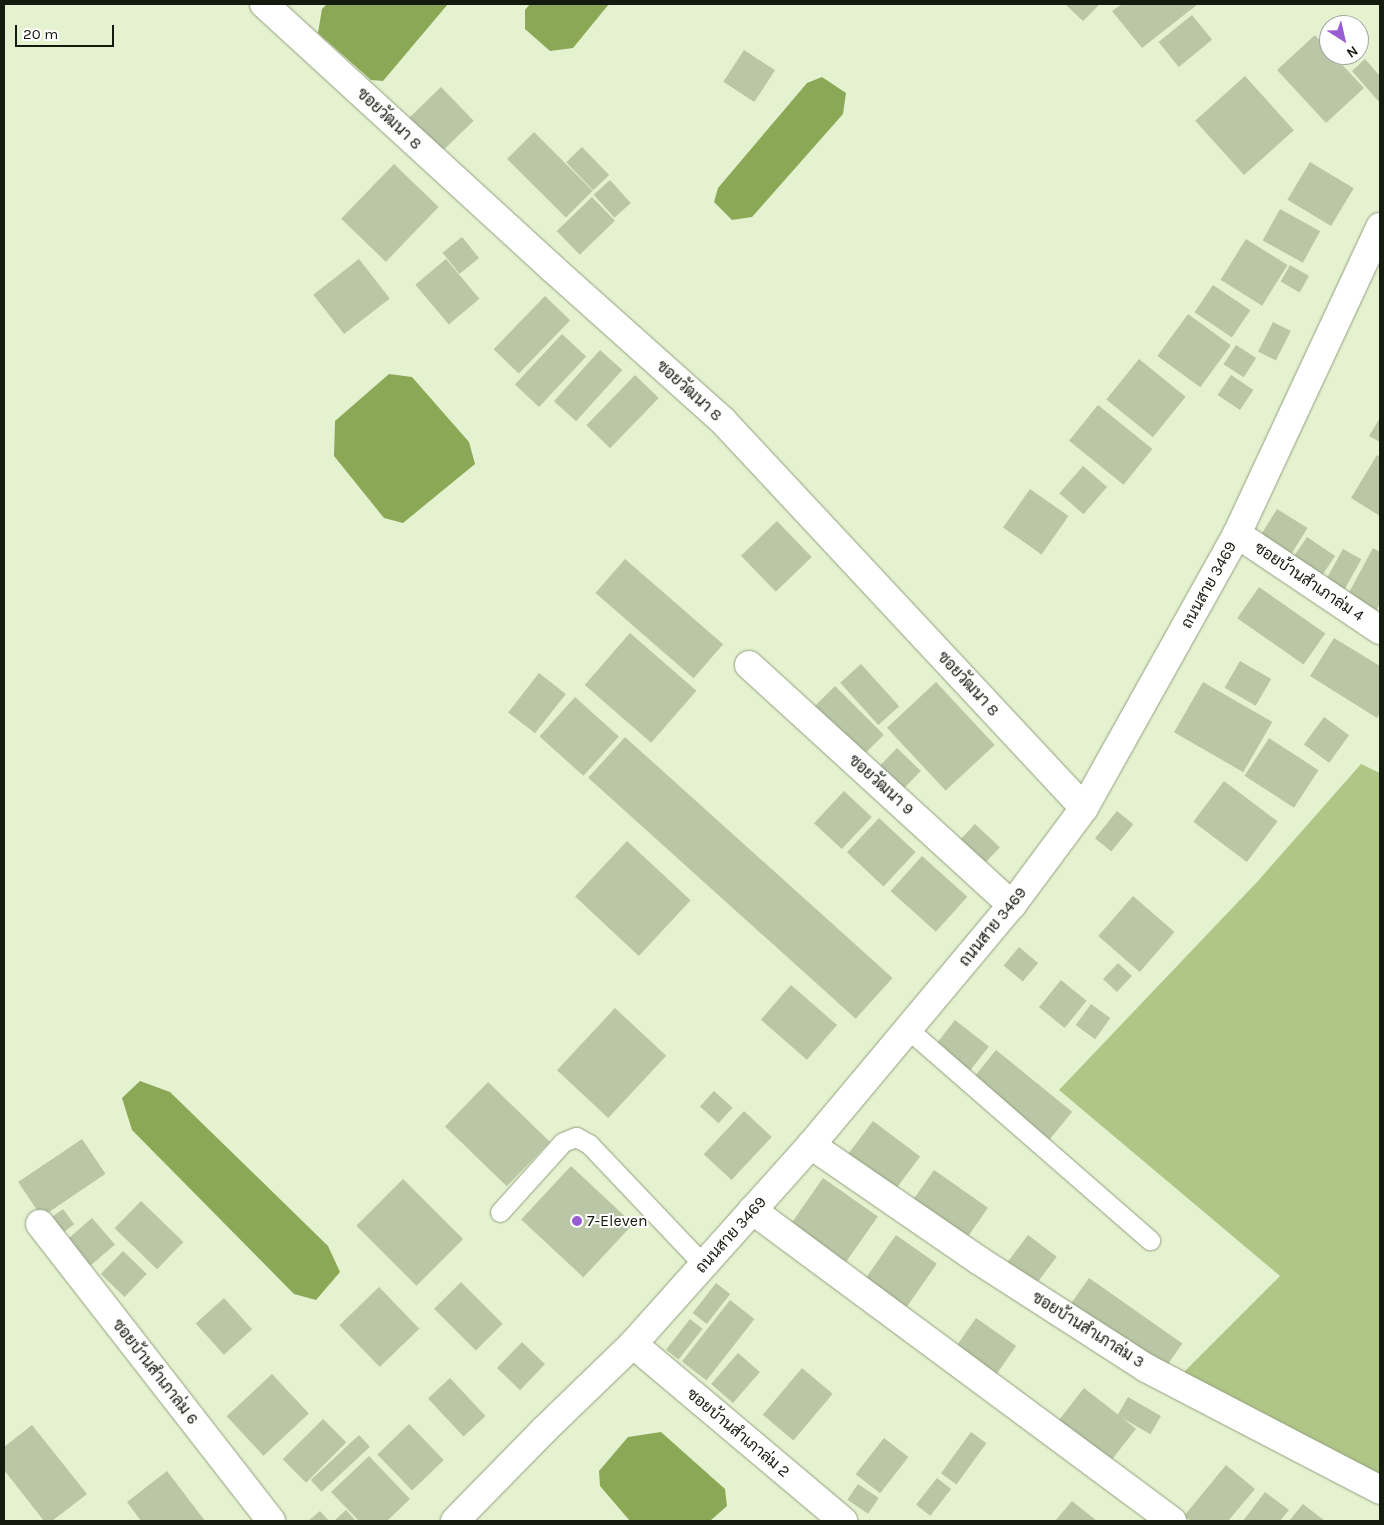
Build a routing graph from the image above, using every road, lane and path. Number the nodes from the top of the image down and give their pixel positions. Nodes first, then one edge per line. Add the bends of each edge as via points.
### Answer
1 (264, 4) edge
2 (1380, 227) edge
3 (1237, 534) junction
4 (1380, 630) edge
5 (749, 665) dead end
6 (1084, 808) junction
7 (1012, 905) junction
8 (909, 1030) junction
9 (811, 1145) junction
10 (752, 1210) junction
11 (500, 1212) dead end
12 (40, 1224) dead end
13 (1150, 1240) dead end
14 (704, 1264) junction
15 (633, 1344) junction
16 (1380, 1490) edge
17 (270, 1521) edge
18 (455, 1521) edge
19 (843, 1521) edge
20 (1172, 1521) edge

1 - 6 street, ซอยวัฒนา 8 via 723,421
2 - 3 street, ถนนสาย 3469
3 - 4 street, ซอยบ้านสำเภาล่ม 4
3 - 6 street, ถนนสาย 3469
5 - 7 street, ซอยวัฒนา 9
6 - 7 street, ถนนสาย 3469
7 - 8 street, ถนนสาย 3469
8 - 9 street, ถนนสาย 3469
8 - 13 lane
9 - 10 street, ถนนสาย 3469
9 - 16 street, ซอยบ้านสำเภาล่ม 3 via 980,1261 1146,1368
10 - 14 street, ถนนสาย 3469
10 - 20 street
11 - 14 lane via 563,1142 576,1137 589,1144
12 - 17 street, ซอยบ้านสำเภาล่ม 6
14 - 15 street, ถนนสาย 3469
15 - 18 street, ถนนสาย 3469
15 - 19 street, ซอยบ้านสำเภาล่ม 2

